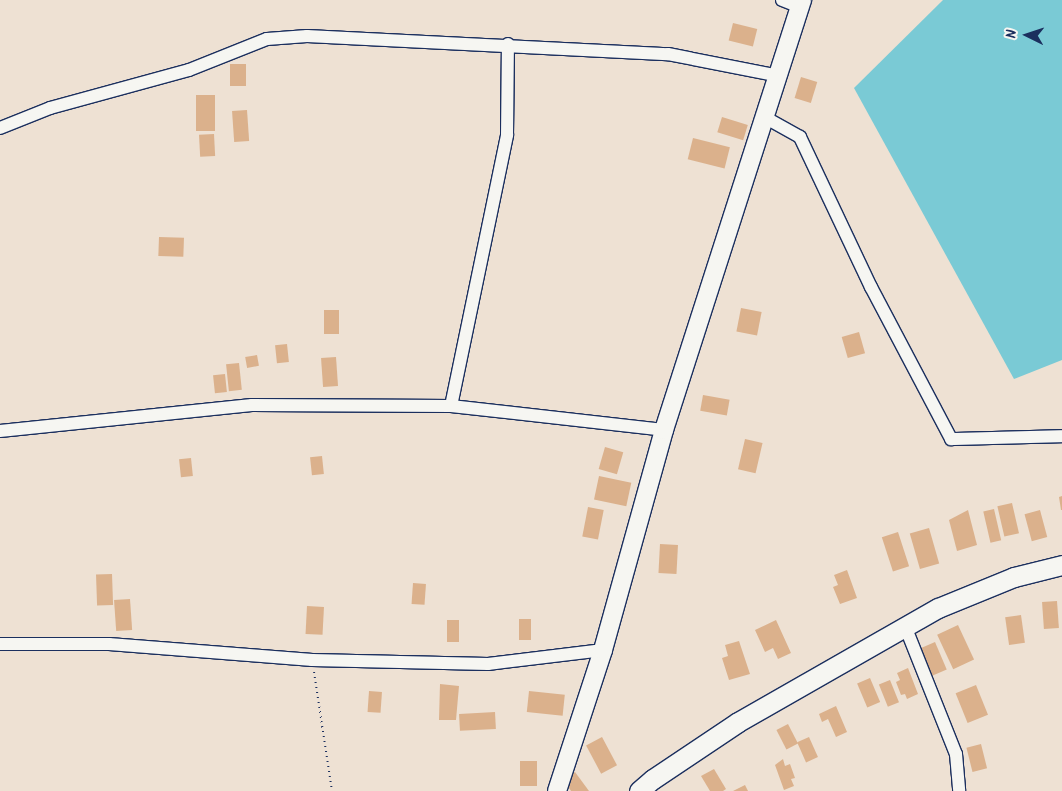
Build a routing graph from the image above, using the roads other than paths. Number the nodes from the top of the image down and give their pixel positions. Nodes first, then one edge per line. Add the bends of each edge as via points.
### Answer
1 (782, 0) edge
2 (801, 3) edge
3 (508, 44) junction
4 (779, 76) junction
5 (766, 118) junction
6 (0, 128) edge
7 (451, 406) junction
8 (664, 430) junction
9 (0, 431) edge
10 (1062, 436) edge
11 (1062, 565) edge
12 (905, 626) junction
13 (0, 644) edge
14 (603, 650) junction
15 (557, 791) edge
16 (639, 791) edge
17 (958, 791) edge

1 - 2 street
2 - 4 street
3 - 4 street via 668,54 734,64
3 - 6 street via 307,36 267,39 189,70 40,111
3 - 7 street via 507,135
4 - 5 street
5 - 8 street
5 - 10 street via 800,137 871,287 951,439
7 - 8 street
7 - 9 street via 252,405
8 - 14 street
11 - 12 main road via 973,592
12 - 16 main road via 738,722 653,778
12 - 17 street via 956,754
13 - 14 street via 109,644 312,660 488,664
14 - 15 street

